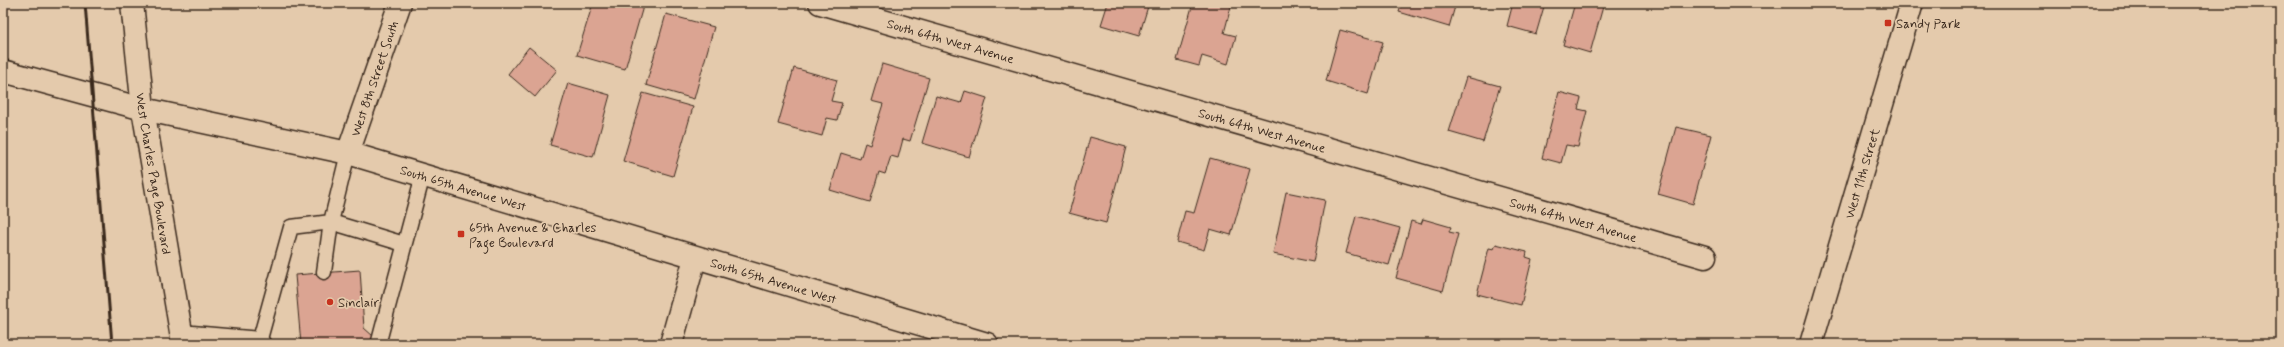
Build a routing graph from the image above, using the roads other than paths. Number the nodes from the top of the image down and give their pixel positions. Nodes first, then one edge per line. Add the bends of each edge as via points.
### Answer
1 (132, 3) edge
2 (400, 3) edge
3 (820, 3) edge
4 (1912, 3) edge
5 (3, 71) edge
6 (143, 109) junction
7 (348, 153) junction
8 (423, 175) junction
9 (331, 222) junction
10 (404, 244) junction
11 (1705, 257) dead end
12 (695, 258) junction
13 (324, 272) dead end
14 (182, 338) edge
15 (262, 341) edge
16 (379, 341) dead end
17 (980, 343) edge
18 (671, 344) edge
19 (1811, 344) edge

1 - 6 street, West Charles Page Boulevard
2 - 7 street, West 8th Street South
3 - 11 street, South 64th West Avenue
4 - 19 street, West 11th Street
5 - 6 street, South 65th Avenue West
6 - 7 street, South 65th Avenue West
6 - 14 street, West Charles Page Boulevard
7 - 8 street, South 65th Avenue West
7 - 9 lane
8 - 10 lane
8 - 12 street, South 65th Avenue West
9 - 10 lane
9 - 13 lane
9 - 15 lane via 291,227
10 - 16 lane
12 - 17 street, South 65th Avenue West
12 - 18 street
14 - 15 lane

